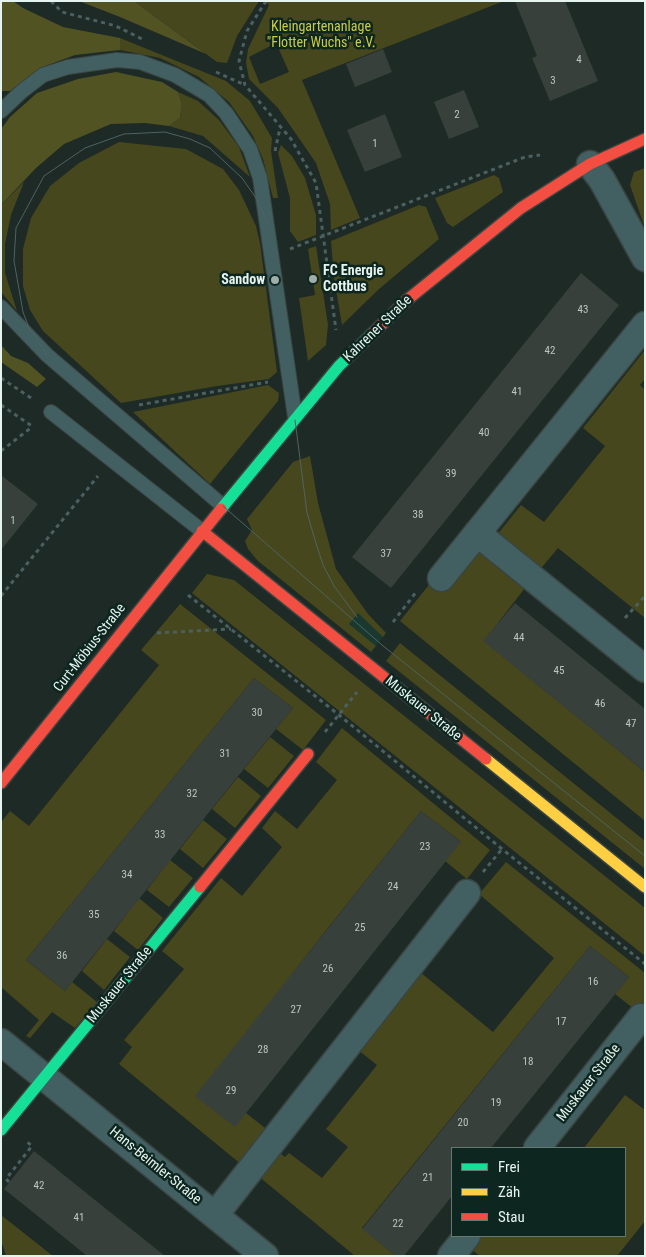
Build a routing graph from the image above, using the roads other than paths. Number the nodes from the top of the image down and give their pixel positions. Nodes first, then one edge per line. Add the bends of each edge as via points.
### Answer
1 (1, 111) edge
2 (645, 139) edge
3 (590, 164) junction
4 (645, 258) edge
5 (1, 307) edge
6 (645, 325) edge
7 (51, 412) road end
8 (295, 420) junction
9 (223, 506) junction
10 (202, 531) junction
11 (477, 533) junction
12 (431, 582) road end
13 (645, 669) edge
14 (308, 754) dead end
15 (1, 783) edge
16 (645, 887) edge
17 (467, 893) dead end
18 (641, 1017) dead end
19 (1, 1042) edge
20 (46, 1076) junction
21 (1, 1130) edge
22 (538, 1147) edge
23 (215, 1215) junction
24 (466, 1237) edge
25 (265, 1256) edge
26 (452, 1256) edge

1 - 8 lane via 43,76 68,67 117,60 160,68 209,95 250,149 260,178
2 - 3 street, Kahrener Straße
3 - 4 street
3 - 8 street, Kahrener Straße via 521,208 407,300 339,366
5 - 9 lane via 47,354
6 - 11 street
7 - 10 lane
8 - 9 street, Kahrener Straße
9 - 10 street, Kahrener Straße
10 - 15 street, Curt-Möbius-Straße
10 - 16 street, Muskauer Straße
11 - 12 street
11 - 13 street
14 - 20 street, Muskauer Straße
17 - 23 street
18 - 22 street, Muskauer Straße
19 - 20 street, Hans-Beimler-Straße
20 - 21 street
20 - 23 street, Hans-Beimler-Straße
23 - 25 street, Hans-Beimler-Straße
24 - 26 street

